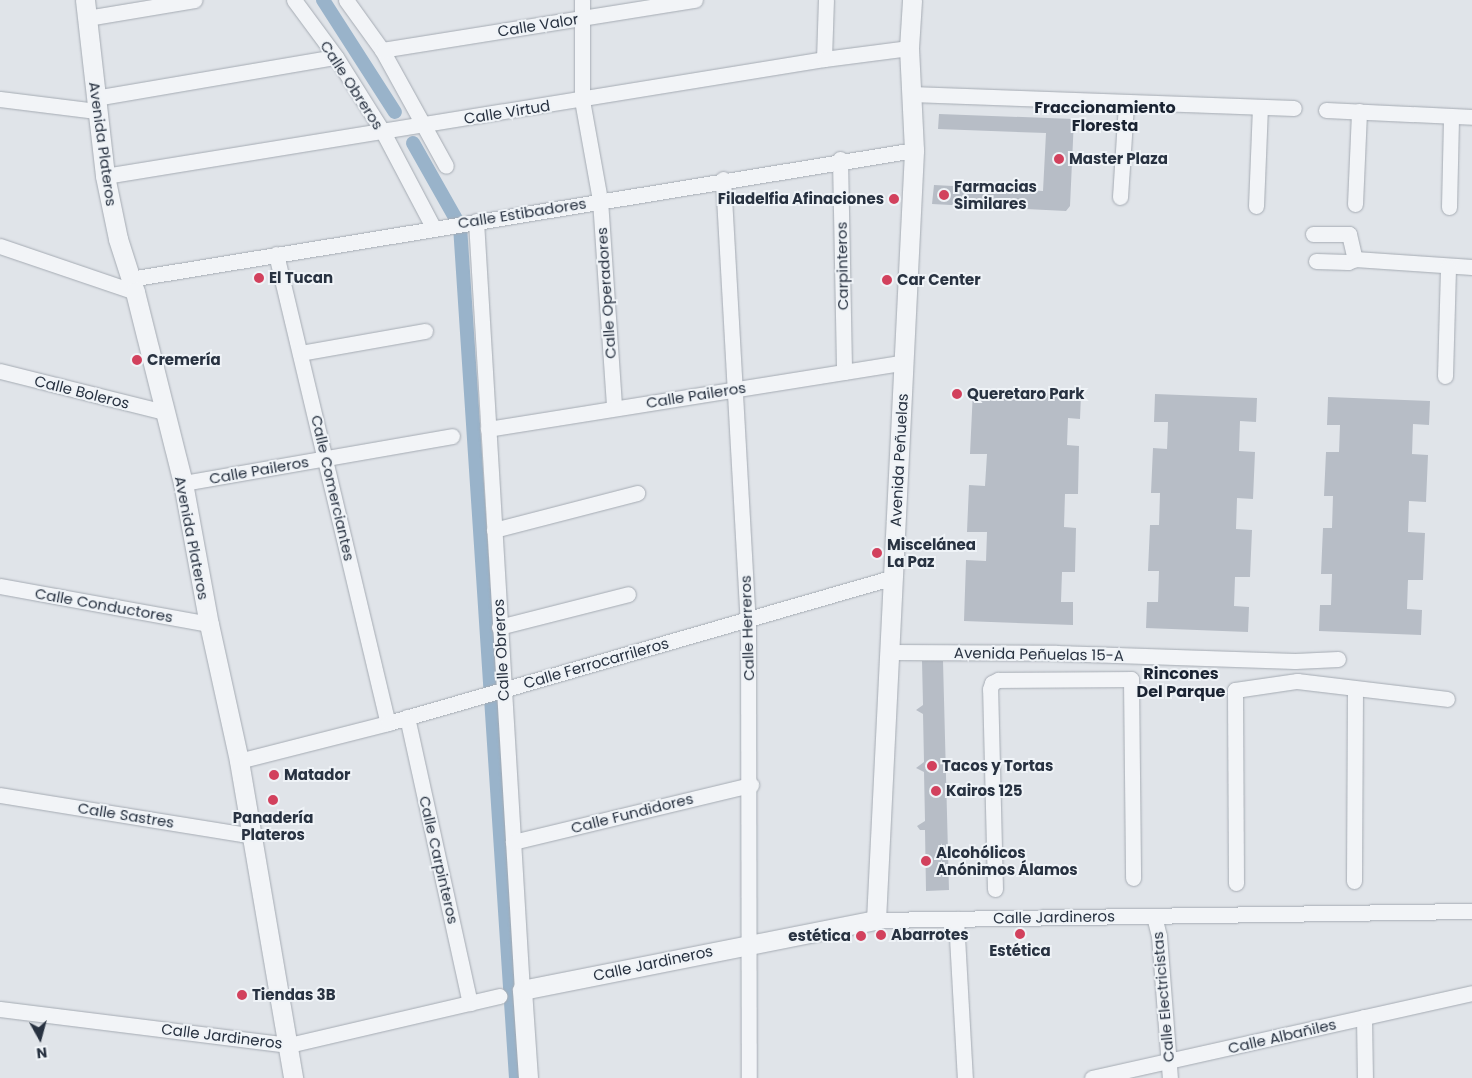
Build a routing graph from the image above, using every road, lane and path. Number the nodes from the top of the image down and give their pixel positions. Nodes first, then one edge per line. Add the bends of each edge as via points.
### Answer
1 (194, 0) edge
2 (294, 0) edge
3 (346, 0) edge
4 (582, 0) edge
5 (695, 0) edge
6 (826, 0) edge
7 (912, 0) edge
8 (86, 9) edge
9 (581, 18) junction
10 (909, 48) junction
11 (382, 50) junction
12 (336, 57) junction
13 (824, 59) junction
14 (911, 94) junction
15 (0, 99) edge
16 (582, 100) junction
17 (1126, 103) junction
18 (96, 105) junction
19 (1260, 107) junction
20 (1294, 108) dead end
21 (1326, 110) dead end
22 (1359, 111) junction
23 (1452, 116) junction
24 (1472, 117) edge
25 (426, 126) junction
26 (383, 132) junction
27 (914, 150) junction
28 (840, 159) junction
29 (446, 166) dead end
30 (105, 176) junction
31 (723, 179) junction
32 (1120, 198) dead end
33 (600, 200) junction
34 (1355, 204) dead end
35 (1256, 206) dead end
36 (1449, 207) dead end
37 (474, 221) junction
38 (433, 228) junction
39 (1313, 234) dead end
40 (0, 246) edge
41 (276, 254) junction
42 (1355, 259) junction
43 (1316, 261) dead end
44 (1448, 266) junction
45 (1472, 267) edge
46 (132, 285) junction
47 (425, 332) dead end
48 (300, 353) junction
49 (904, 362) junction
50 (0, 371) edge
51 (844, 372) junction
52 (1445, 376) dead end
53 (736, 388) junction
54 (614, 408) junction
55 (164, 412) junction
56 (488, 428) junction
57 (452, 436) dead end
58 (326, 458) junction
59 (183, 483) junction
60 (636, 493) dead end
61 (494, 530) junction
62 (894, 577) junction
63 (0, 586) edge
64 (628, 594) dead end
65 (748, 621) junction
66 (209, 624) junction
67 (499, 627) junction
68 (890, 652) junction
69 (1056, 653) junction
70 (1072, 653) junction
71 (1338, 659) dead end
72 (1288, 661) junction
73 (1056, 677) junction
74 (1072, 678) junction
75 (1297, 681) junction
76 (1282, 682) junction
77 (1354, 689) junction
78 (499, 690) junction
79 (1447, 699) dead end
80 (407, 717) junction
81 (388, 723) junction
82 (239, 761) junction
83 (751, 785) junction
84 (0, 795) edge
85 (252, 836) junction
86 (513, 842) junction
87 (1133, 878) dead end
88 (1354, 881) dead end
89 (1236, 883) dead end
90 (995, 889) dead end
91 (1472, 911) edge
92 (1154, 916) junction
93 (956, 919) junction
94 (876, 920) junction
95 (749, 943) junction
96 (522, 990) junction
97 (1472, 993) edge
98 (499, 996) dead end
99 (470, 1003) junction
100 (0, 1009) edge
101 (1364, 1017) junction
102 (289, 1045) junction
103 (1169, 1062) junction
104 (294, 1078) edge
105 (528, 1078) edge
106 (749, 1078) edge
107 (965, 1078) edge
108 (1092, 1078) edge
109 (1170, 1078) edge
110 (1365, 1078) edge

1 - 8 street
2 - 12 street, Calle Obreros
3 - 11 street
4 - 9 street, Calle Operadores
5 - 9 street, Calle Valor
6 - 13 street
7 - 10 street, Avenida Peñuelas
8 - 18 street, Avenida Plateros
9 - 11 street, Calle Valor
9 - 16 street, Calle Operadores
10 - 13 street, Calle Virtud
10 - 14 street, Avenida Peñuelas
11 - 25 street
12 - 18 street
12 - 26 street, Calle Obreros
13 - 16 street, Calle Virtud
14 - 17 street
14 - 27 street, Avenida Peñuelas
15 - 18 street
16 - 25 street, Calle Virtud
16 - 33 street, Calle Operadores
17 - 19 street
17 - 32 street
18 - 30 street, Avenida Plateros
19 - 20 street
19 - 35 street
21 - 22 street
22 - 23 street
22 - 34 street
23 - 24 street
23 - 36 street
25 - 26 street, Calle Virtud
25 - 29 street
26 - 30 street, Calle Virtud
26 - 38 street, Calle Obreros
27 - 28 street, Calle Estibadores
27 - 49 street, Avenida Peñuelas
28 - 31 street, Calle Estibadores
28 - 51 street, Carpinteros
30 - 46 street, Avenida Plateros
31 - 33 street, Calle Estibadores
31 - 53 street, Calle Herreros
33 - 37 street, Calle Estibadores
33 - 54 street, Calle Operadores
37 - 38 street, Calle Estibadores
37 - 56 street, Calle Obreros
38 - 41 street, Calle Estibadores
39 - 42 street via 1349,234
40 - 46 street
41 - 46 street, Calle Estibadores
41 - 48 street, Calle Comerciantes
42 - 43 street via 1348,262
42 - 44 street
44 - 45 street
44 - 52 street
46 - 55 street, Avenida Plateros
47 - 48 street
48 - 58 street, Calle Comerciantes
49 - 51 street, Calle Paileros
49 - 62 street, Avenida Peñuelas
50 - 55 street, Calle Boleros
51 - 53 street, Calle Paileros
53 - 54 street, Calle Paileros
53 - 65 street, Calle Herreros
54 - 56 street, Calle Paileros
55 - 59 street, Avenida Plateros
56 - 61 street, Calle Obreros
57 - 58 street, Calle Paileros
58 - 59 street, Calle Paileros
58 - 81 street, Calle Comerciantes
59 - 66 street, Avenida Plateros
60 - 61 street
61 - 67 street, Calle Obreros
62 - 65 street, Calle Ferrocarrileros
62 - 68 street, Avenida Peñuelas
63 - 66 street, Calle Conductores
64 - 67 street
65 - 78 street, Calle Ferrocarrileros
65 - 83 street, Calle Herreros
66 - 82 street, Avenida Plateros
67 - 78 street, Calle Obreros
68 - 69 street, Avenida Peñuelas 15-A
68 - 94 street, Avenida Peñuelas
69 - 70 street, Avenida Peñuelas 15-A
69 - 73 street
70 - 72 street, Avenida Peñuelas 15-A
70 - 74 street
71 - 72 street, Avenida Peñuelas 15-A
72 - 75 street
72 - 76 street
73 - 74 street
73 - 90 street via 992,682
74 - 87 street via 1131,679
75 - 76 street
75 - 77 street
76 - 89 street via 1239,687 1233,696
77 - 79 street
77 - 88 street
78 - 80 street, Calle Ferrocarrileros
78 - 86 street, Calle Obreros
80 - 81 street, Calle Ferrocarrileros
80 - 99 street, Calle Carpinteros
81 - 82 street, Calle Ferrocarrileros
82 - 85 street, Avenida Plateros
83 - 86 street, Calle Fundidores
83 - 95 street, Calle Herreros
84 - 85 street, Calle Sastres
85 - 102 street, Avenida Plateros
86 - 96 street, Calle Obreros
91 - 92 street, Calle Jardineros
92 - 93 street, Calle Jardineros
92 - 103 street, Calle Electricistas
93 - 94 street, Calle Jardineros
93 - 107 street
94 - 95 street, Calle Jardineros
95 - 96 street, Calle Jardineros
95 - 106 street, Calle Herreros
96 - 105 street, Calle Obreros
97 - 101 street, Calle Albañiles
98 - 99 street, Calle Jardineros
99 - 102 street, Calle Jardineros
100 - 102 street, Calle Jardineros
101 - 103 street, Calle Albañiles
101 - 110 street
102 - 104 street, Avenida Plateros
103 - 108 street, Calle Albañiles
103 - 109 street, Calle Electricistas

